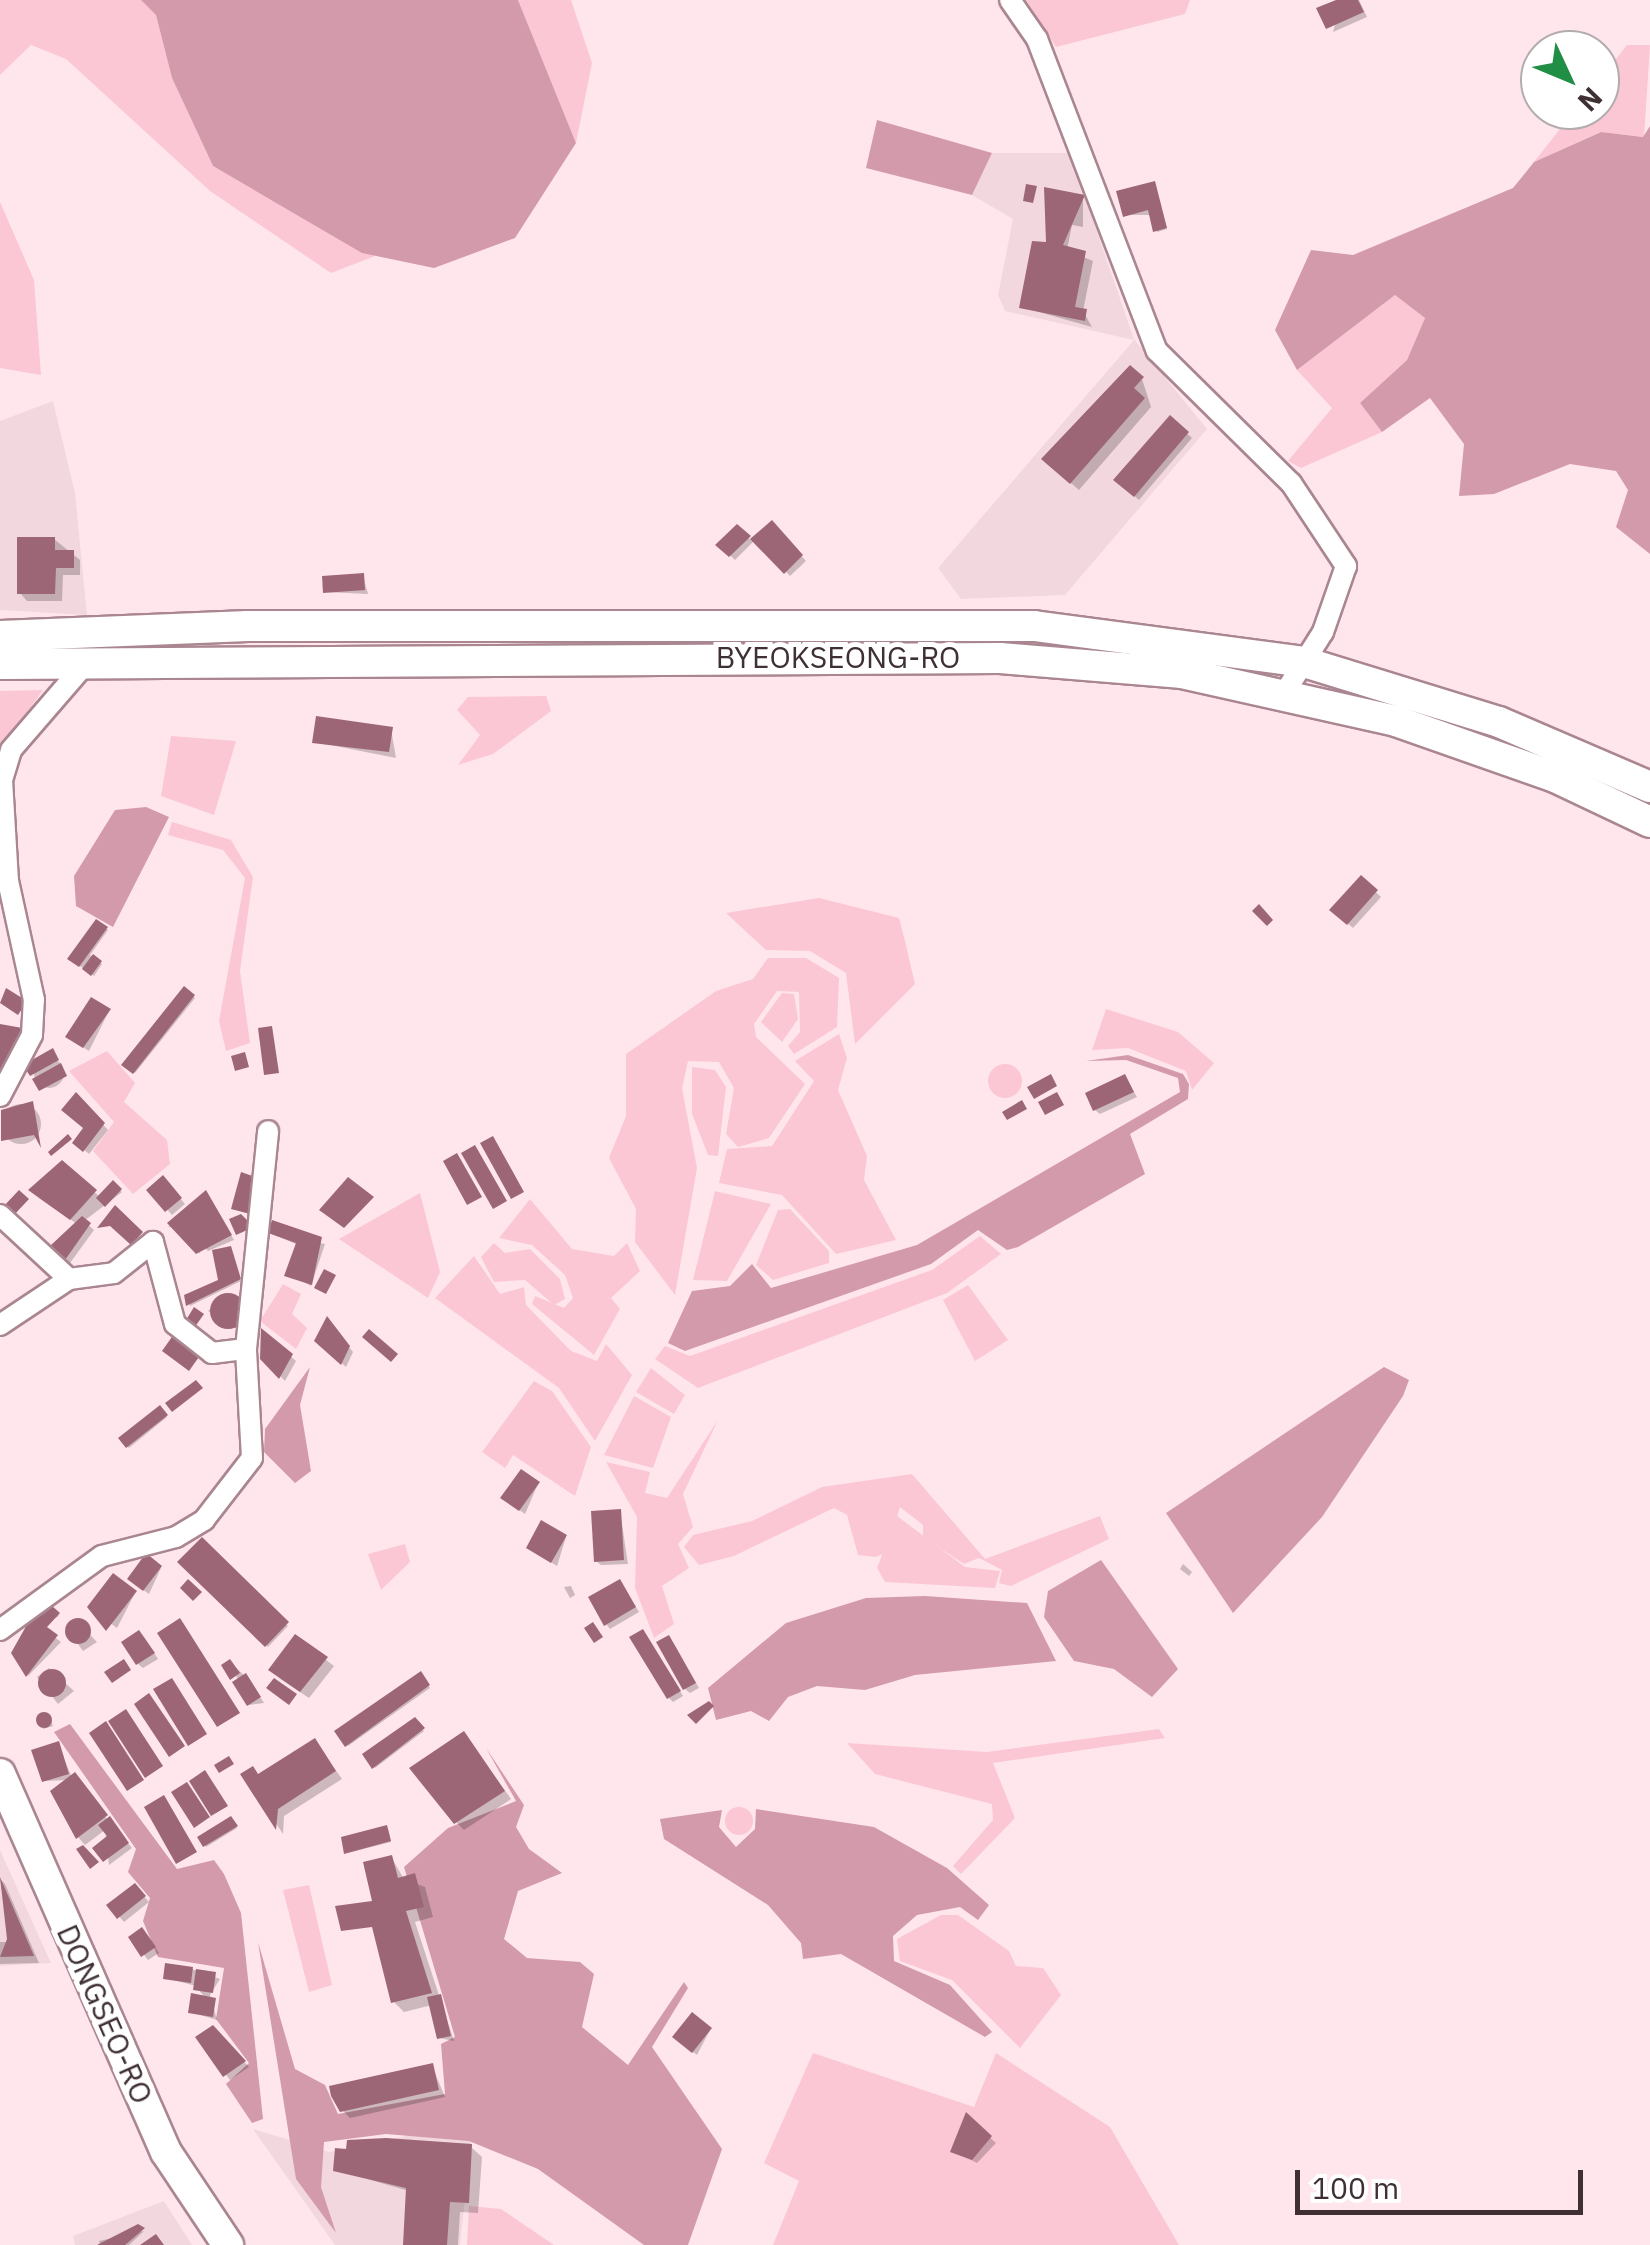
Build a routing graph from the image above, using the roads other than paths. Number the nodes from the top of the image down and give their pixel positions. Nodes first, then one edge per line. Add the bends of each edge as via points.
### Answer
1 (1010, 0) edge
2 (0, 636) edge
3 (87, 662) junction
4 (1304, 662) junction
5 (0, 664) edge
6 (1285, 692) junction
7 (1650, 787) edge
8 (1650, 822) edge
9 (0, 1096) edge
10 (268, 1131) dead end
11 (0, 1215) edge
12 (69, 1279) junction
13 (0, 1325) edge
14 (246, 1350) junction
15 (0, 1630) edge
16 (0, 1774) edge
17 (228, 2245) edge

1 - 4 street via 1037,39 1157,350 1291,484 1346,566
2 - 4 main road, BYEOKSEONG-RO via 248,626 1034,626
3 - 5 main road, BYEOKSEONG-RO
3 - 6 main road, BYEOKSEONG-RO via 1000,658
3 - 9 street via 11,750 2,780 8,882 34,1000 32,1035
4 - 6 street
4 - 7 main road, BYEOKSEONG-RO via 1499,722
6 - 8 main road, BYEOKSEONG-RO via 1555,777
10 - 14 street
11 - 12 street
12 - 13 street
12 - 14 street via 114,1273 153,1242 176,1324 212,1353
14 - 15 street via 252,1458 230,1493 176,1537 102,1556
16 - 17 main road, DONGSEO-RO via 166,2152

